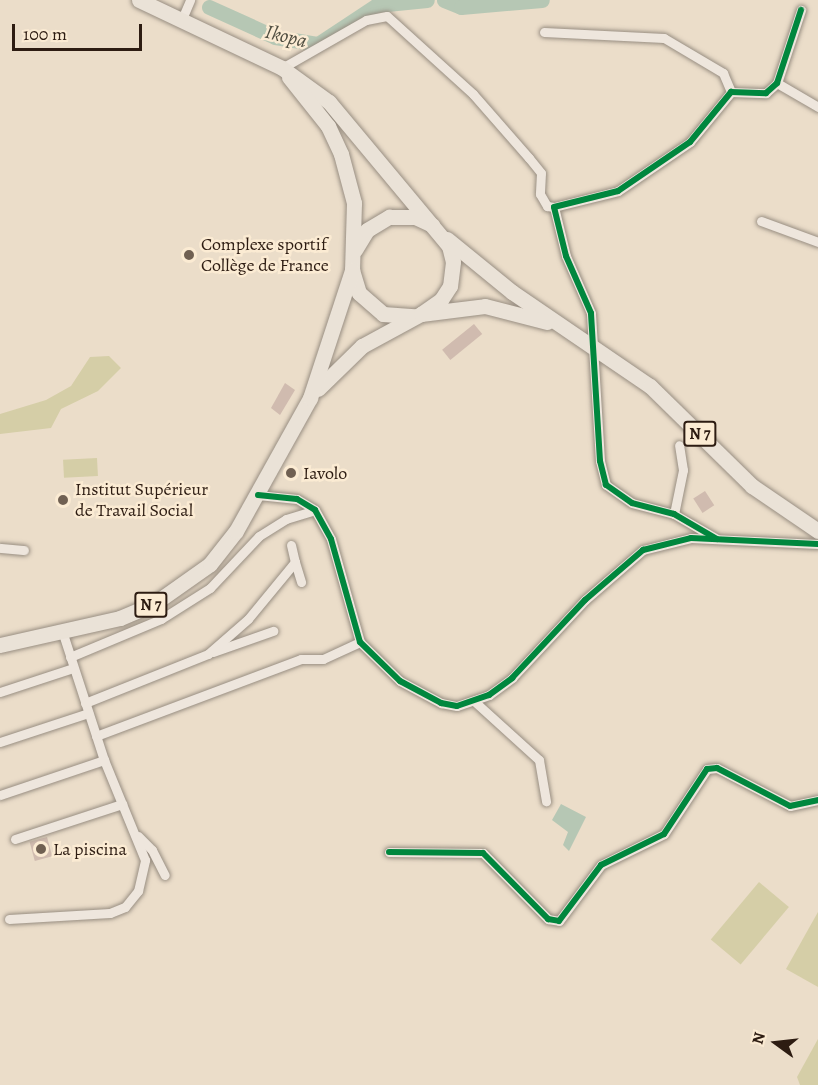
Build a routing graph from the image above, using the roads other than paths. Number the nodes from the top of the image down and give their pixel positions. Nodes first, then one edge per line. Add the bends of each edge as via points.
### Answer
1 (139, 0) edge
2 (190, 0) edge
3 (801, 10) dead end
4 (182, 19) junction
5 (544, 32) dead end
6 (282, 68) junction
7 (777, 83) junction
8 (731, 92) junction
9 (818, 107) edge
10 (554, 207) junction
11 (761, 221) dead end
12 (442, 234) junction
13 (818, 242) edge
14 (354, 252) junction
15 (352, 270) junction
16 (418, 315) junction
17 (587, 343) junction
18 (310, 398) junction
19 (679, 445) dead end
20 (258, 495) junction
21 (315, 510) junction
22 (674, 514) junction
23 (818, 531) edge
24 (717, 539) junction
25 (818, 544) edge
26 (291, 545) dead end
27 (0, 548) edge
28 (24, 550) dead end
29 (295, 562) junction
30 (301, 582) dead end
31 (62, 631) junction
32 (273, 631) dead end
33 (360, 642) junction
34 (0, 645) edge
35 (208, 654) junction
36 (70, 657) junction
37 (73, 668) junction
38 (0, 692) edge
39 (474, 701) junction
40 (85, 703) junction
41 (88, 713) junction
42 (96, 736) junction
43 (0, 742) edge
44 (104, 760) junction
45 (0, 795) edge
46 (546, 801) dead end
47 (818, 801) edge
48 (122, 804) junction
49 (134, 832) junction
50 (15, 840) dead end
51 (388, 852) dead end
52 (165, 875) dead end
53 (9, 919) dead end

1 - 4 main road
2 - 4 street
3 - 7 street
4 - 6 main road
5 - 8 street via 664,38 723,73
6 - 10 street via 366,20 387,16 473,94 529,158 541,173 540,194 547,206
6 - 12 main road via 329,102
6 - 14 main road via 328,126 341,154 354,203
7 - 8 street via 754,96
7 - 9 street
8 - 10 street via 690,142 618,191
10 - 17 street via 566,256 591,313
11 - 13 street
12 - 14 main road via 415,217 390,217 367,230
12 - 16 main road via 452,254 452,278 441,300
12 - 17 main road
14 - 15 main road
15 - 16 main road via 359,293 376,310 390,316
15 - 18 main road
16 - 17 main road via 485,306 536,318
16 - 18 main road via 362,345
17 - 22 street via 606,485 632,503
17 - 23 main road, N 7 via 650,386 752,486
18 - 20 main road, N 7
19 - 22 street via 683,470
20 - 21 street via 297,499
20 - 31 main road, N 7 via 224,549 182,587 120,618
21 - 33 street via 331,539
21 - 36 street via 286,519 259,536 210,588 161,619
22 - 24 street
24 - 25 street
24 - 39 street via 691,538 643,550 585,600 512,678
26 - 29 street
27 - 28 street
29 - 30 street
29 - 35 street via 248,619
31 - 34 main road, N 7
31 - 36 street
32 - 35 street
33 - 39 street via 377,662 421,694 457,706
33 - 42 street via 323,659 301,659
35 - 40 street
36 - 37 street
37 - 38 street
37 - 40 street
39 - 46 street via 540,760
40 - 41 street
41 - 42 street
41 - 43 street
42 - 44 street
44 - 45 street
44 - 48 street
47 - 51 street via 790,806 728,773 707,769 664,834 601,865 559,921 548,919 483,853
48 - 49 street
48 - 50 street
49 - 52 street via 152,850
49 - 53 street via 145,860 138,891 125,907 110,913

